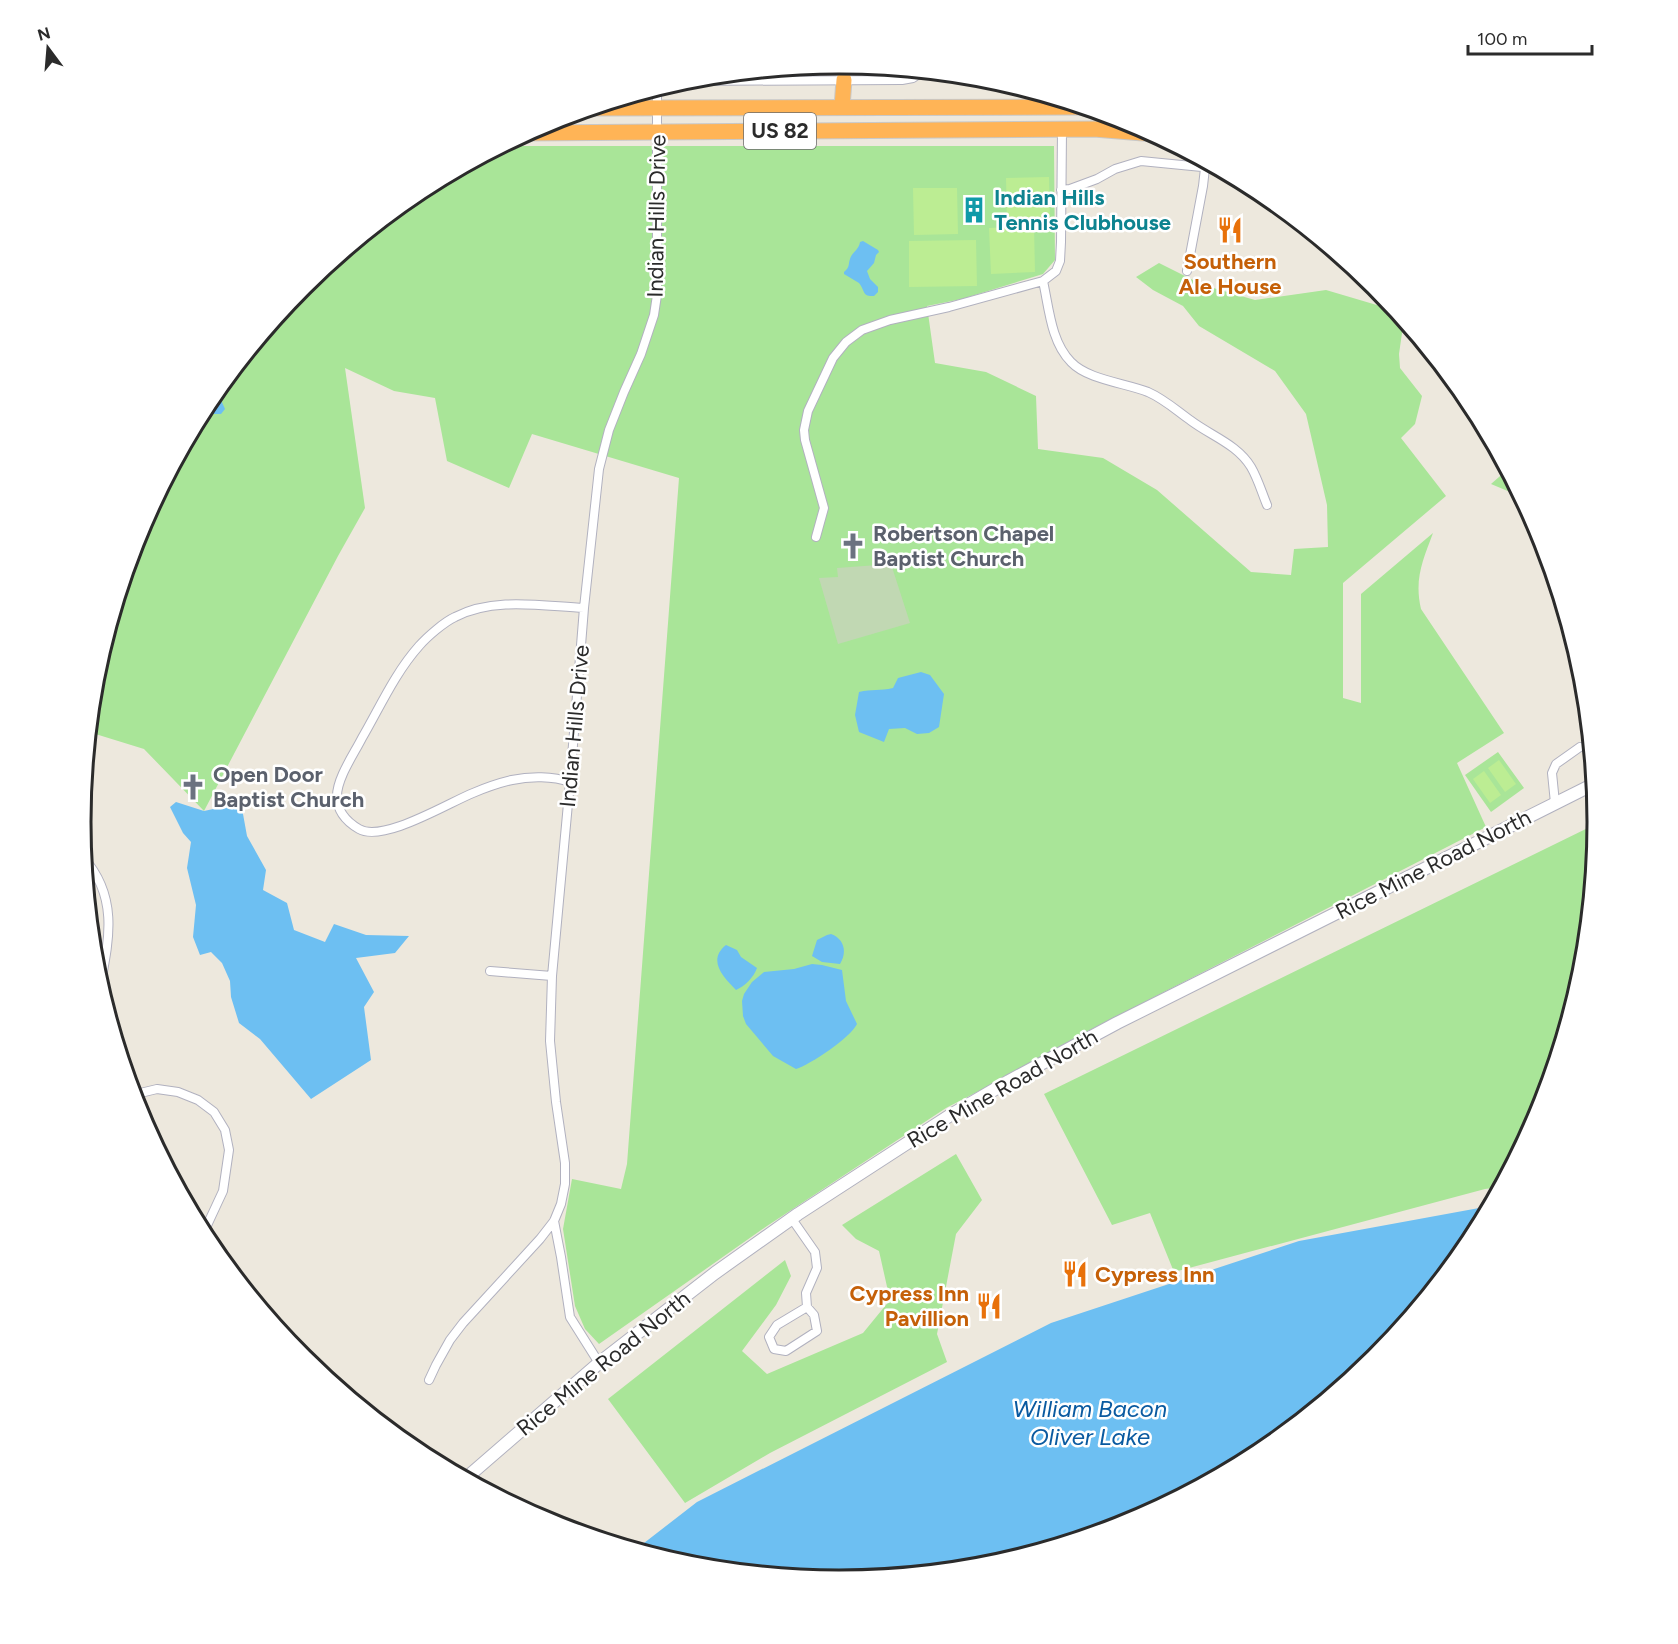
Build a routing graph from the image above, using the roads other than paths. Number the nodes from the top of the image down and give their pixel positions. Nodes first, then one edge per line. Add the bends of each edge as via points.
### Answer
1 (914, 78) edge
2 (844, 80) junction
3 (737, 81) edge
4 (657, 96) edge
5 (1039, 101) edge
6 (1054, 105) edge
7 (1027, 106) junction
8 (842, 107) junction
9 (615, 108) edge
10 (657, 108) junction
11 (1071, 110) edge
12 (1062, 130) junction
13 (657, 132) junction
14 (1129, 132) edge
15 (547, 133) edge
16 (1201, 168) edge
17 (1205, 170) edge
18 (1061, 190) junction
19 (1187, 271) dead end
20 (1043, 281) junction
21 (1267, 506) dead end
22 (816, 537) dead end
23 (584, 608) junction
24 (1580, 747) dead end
25 (570, 782) junction
26 (1587, 788) edge
27 (1555, 803) junction
28 (92, 869) edge
29 (104, 964) edge
30 (490, 971) dead end
31 (552, 976) junction
32 (141, 1093) edge
33 (792, 1219) junction
34 (554, 1221) junction
35 (208, 1223) edge
36 (807, 1308) junction
37 (599, 1363) junction
38 (429, 1380) dead end
39 (471, 1473) edge

1 - 2 street
2 - 3 street
2 - 8 highway
4 - 10 street, Indian Hills Drive
5 - 7 highway
6 - 7 highway, US 82
7 - 8 highway, US 82
8 - 10 highway, US 82
9 - 10 highway, US 82
10 - 13 street, Indian Hills Drive
11 - 12 main road
12 - 13 highway, US 82
12 - 14 highway, US 82
12 - 18 street
13 - 15 highway, US 82
13 - 23 street, Indian Hills Drive via 658,274 654,315 609,430 599,469
16 - 18 street via 1141,161
17 - 19 street
18 - 20 street via 1060,261 1056,271
20 - 21 street via 1056,338 1072,364 1166,401 1232,447 1252,469
20 - 22 street via 890,320 862,330 846,342 833,357 805,420 805,440 824,508
23 - 25 street, Indian Hills Drive
23 - 25 street via 500,604 452,618 420,645 396,677 342,776 337,797 343,817 370,833 390,829 474,792 513,780 550,778
24 - 27 street via 1556,764 1552,773
25 - 31 street, Indian Hills Drive
26 - 27 main road, Rice Mine Road North
27 - 33 main road, Rice Mine Road North via 1038,1065 949,1116
28 - 29 street via 106,896 109,916
30 - 31 street
31 - 34 street, Indian Hills Drive via 550,1041 565,1163 565,1184
32 - 35 street via 157,1089 198,1100 214,1113 225,1130 229,1150 223,1191
33 - 36 street via 815,1252 818,1268 806,1293
33 - 37 main road, Rice Mine Road North
34 - 37 street, Indian Hills Drive via 570,1317
34 - 38 street via 463,1323
36 - 36 street via 777,1325 769,1338 774,1349 786,1351 818,1331 814,1315
37 - 39 main road, Rice Mine Road North

